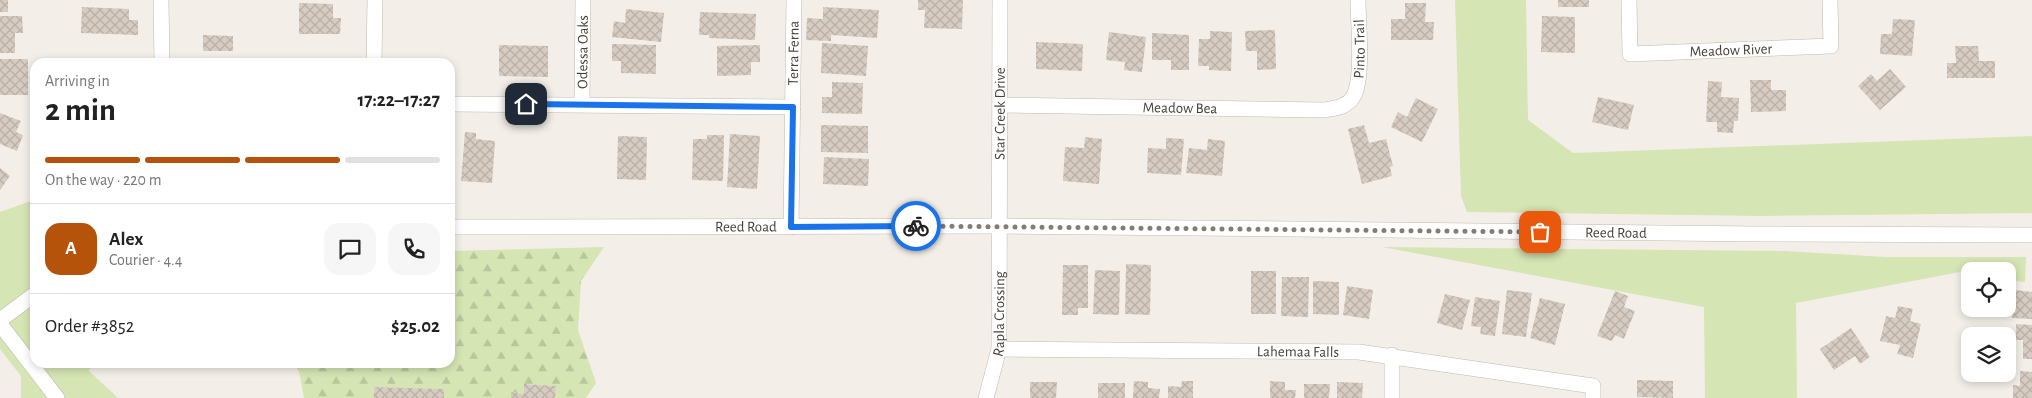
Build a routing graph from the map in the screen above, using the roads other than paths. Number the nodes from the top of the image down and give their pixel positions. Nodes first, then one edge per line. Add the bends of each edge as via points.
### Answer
1 (161, 0) edge
2 (375, 0) edge
3 (583, 0) edge
4 (794, 0) edge
5 (1000, 0) edge
6 (1358, 0) edge
7 (1629, 0) edge
8 (1830, 0) edge
9 (162, 58) edge
10 (374, 58) edge
11 (1353, 97) joint
12 (455, 104) edge
13 (582, 104) junction
14 (1002, 105) junction
15 (793, 107) junction
16 (1000, 226) junction
17 (455, 227) edge
18 (791, 227) junction
19 (2032, 235) edge
20 (30, 298) edge
21 (0, 320) edge
22 (0, 324) edge
23 (999, 349) junction
24 (1392, 355) junction
25 (30, 363) edge
26 (34, 368) edge
27 (1593, 392) edge
28 (57, 398) edge
29 (986, 398) edge
30 (1392, 398) edge

1 - 9 street
2 - 10 street
3 - 13 street, Odessa Oaks
4 - 15 street, Terra Ferna
5 - 14 street, Star Creek Drive
6 - 11 street, Pinto Trail via 1359,78
7 - 8 street, Meadow River via 1630,54 1831,46
11 - 14 street, Meadow Bea via 1340,107 1325,110
12 - 13 street
13 - 15 street
14 - 16 street, Star Creek Drive
15 - 18 street, Terra Ferna
16 - 18 street, Reed Road
16 - 19 street, Reed Road
16 - 23 street, Rapla Crossing
17 - 18 street, Reed Road
20 - 21 street
22 - 25 street
23 - 24 street, Lahemaa Falls via 1360,352
23 - 29 street, Rapla Crossing
24 - 27 street, Lahemaa Falls
24 - 30 street
26 - 28 street

